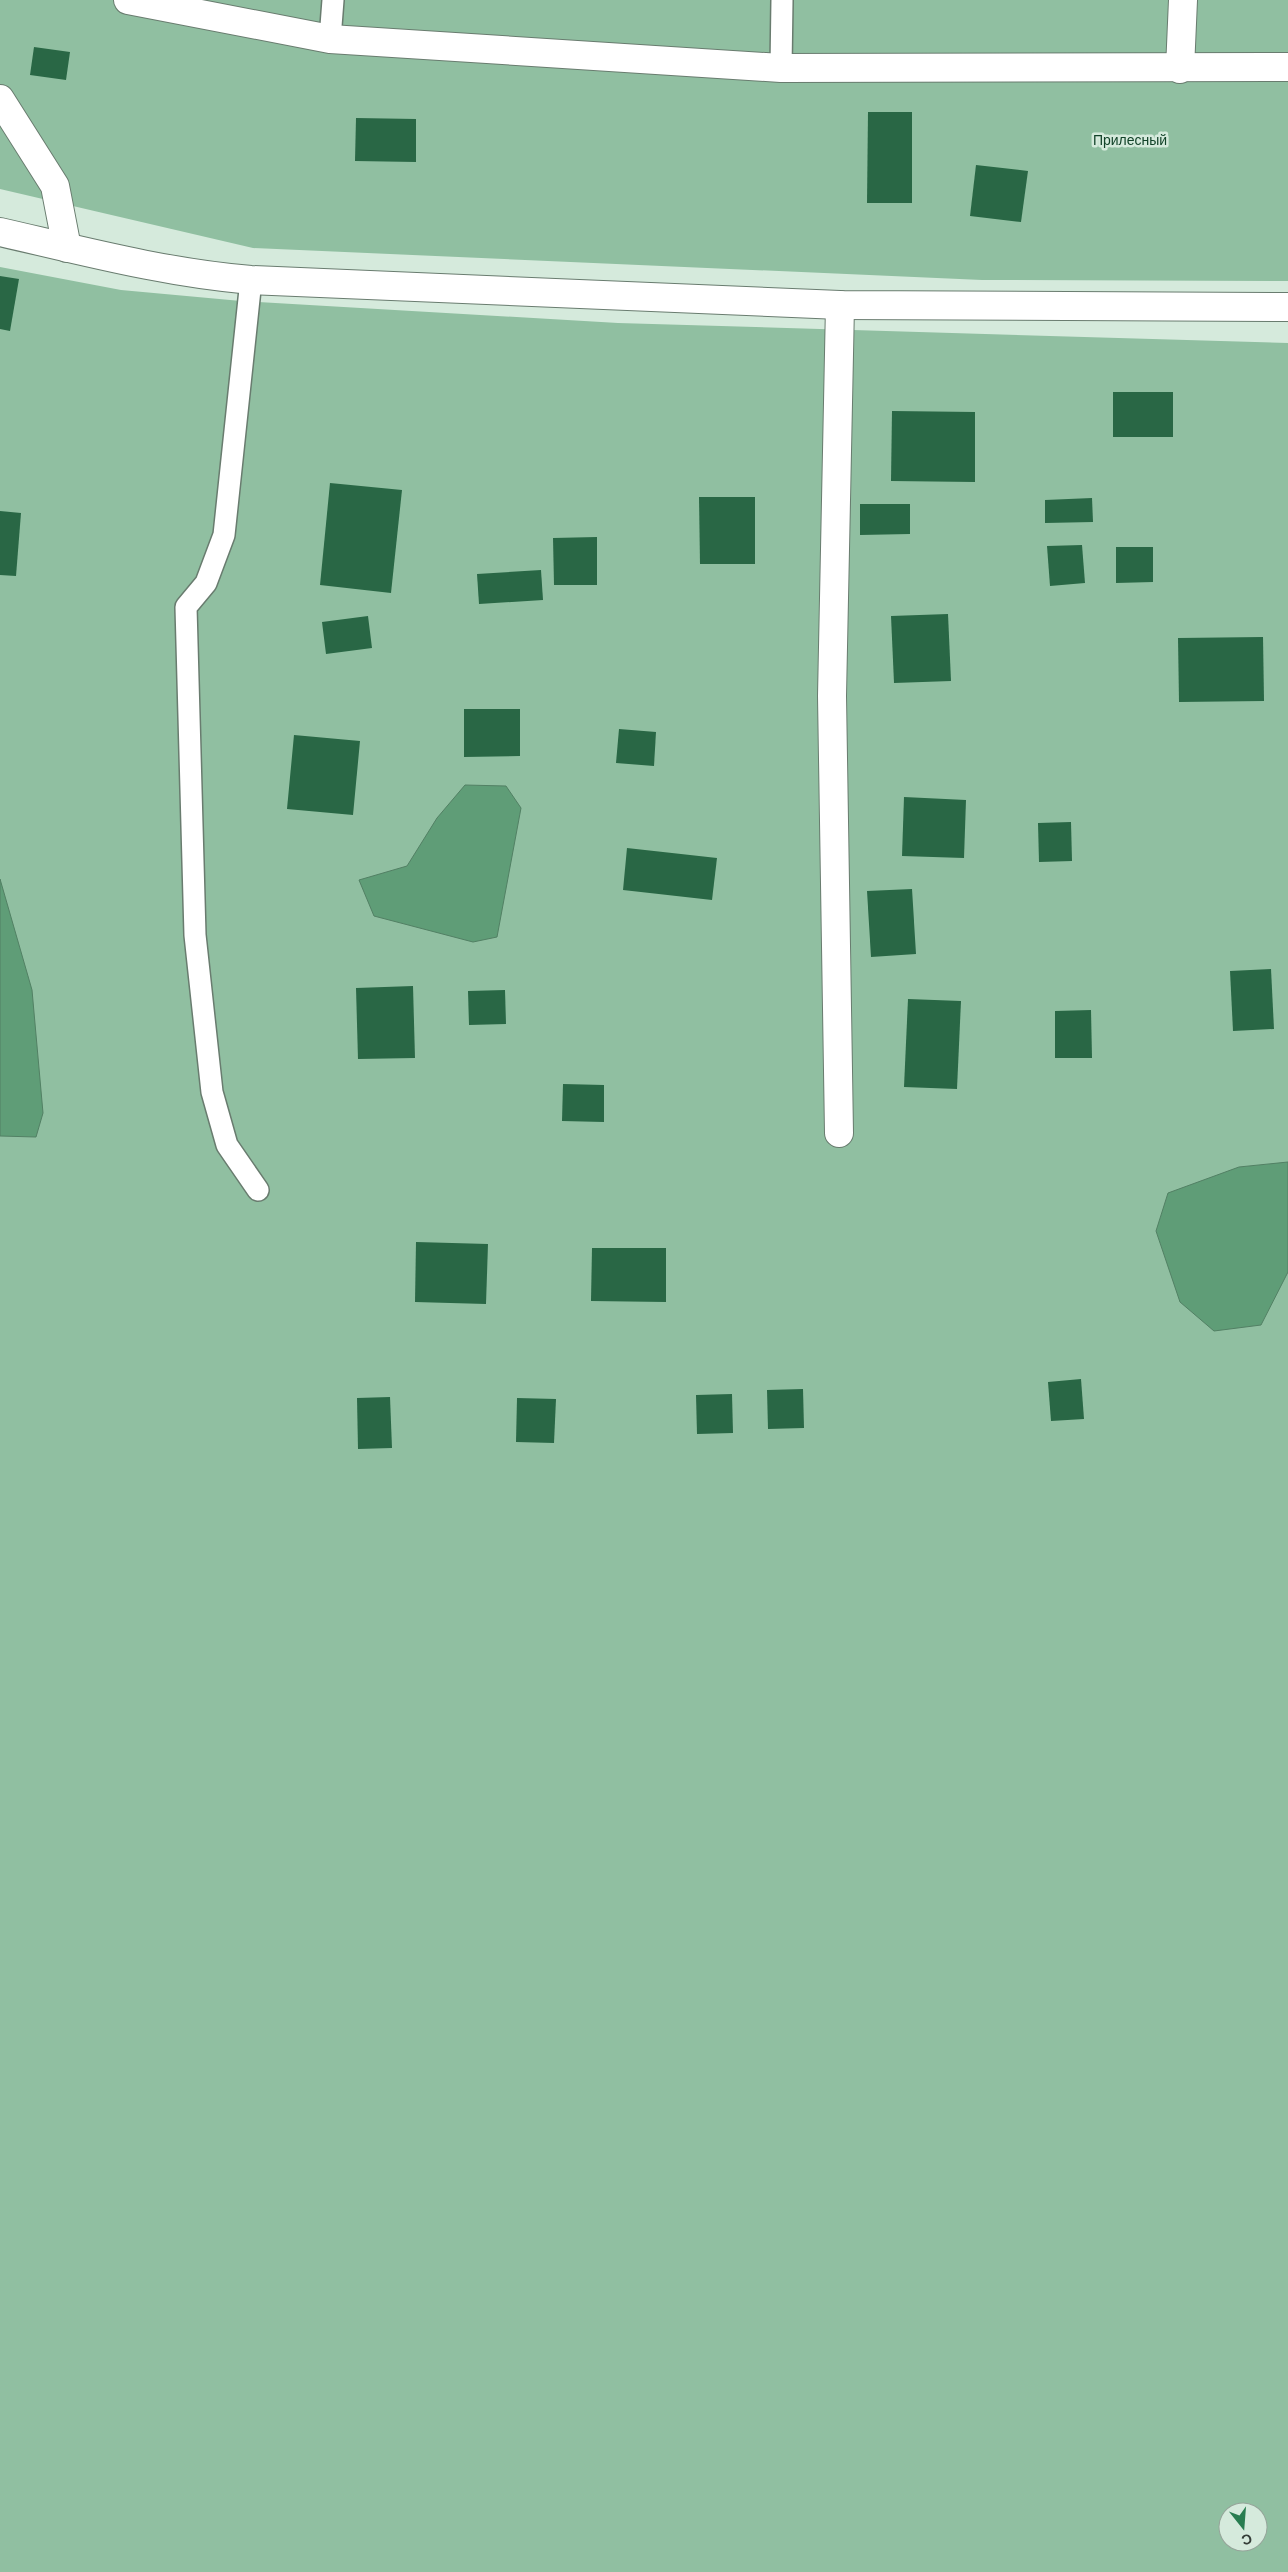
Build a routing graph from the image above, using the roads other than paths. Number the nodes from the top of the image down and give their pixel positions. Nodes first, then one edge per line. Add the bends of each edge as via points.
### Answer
1 (128, 0) edge
2 (333, 0) edge
3 (782, 0) edge
4 (1183, 0) edge
5 (330, 39) junction
6 (1288, 67) edge
7 (781, 68) junction
8 (1180, 69) junction
9 (0, 99) edge
10 (0, 232) edge
11 (67, 248) junction
12 (251, 280) junction
13 (840, 305) junction
14 (1288, 306) edge
15 (839, 1133) dead end
16 (258, 1190) dead end

1 - 5 street
2 - 5 lane
3 - 7 lane
4 - 8 street
5 - 7 street
6 - 8 street
7 - 8 street
9 - 11 street via 55,186
10 - 11 street
11 - 12 street via 218,277
12 - 13 street
12 - 16 lane via 224,535 206,583 186,606 195,935 212,1092 227,1145
13 - 14 street
13 - 15 street via 832,696

